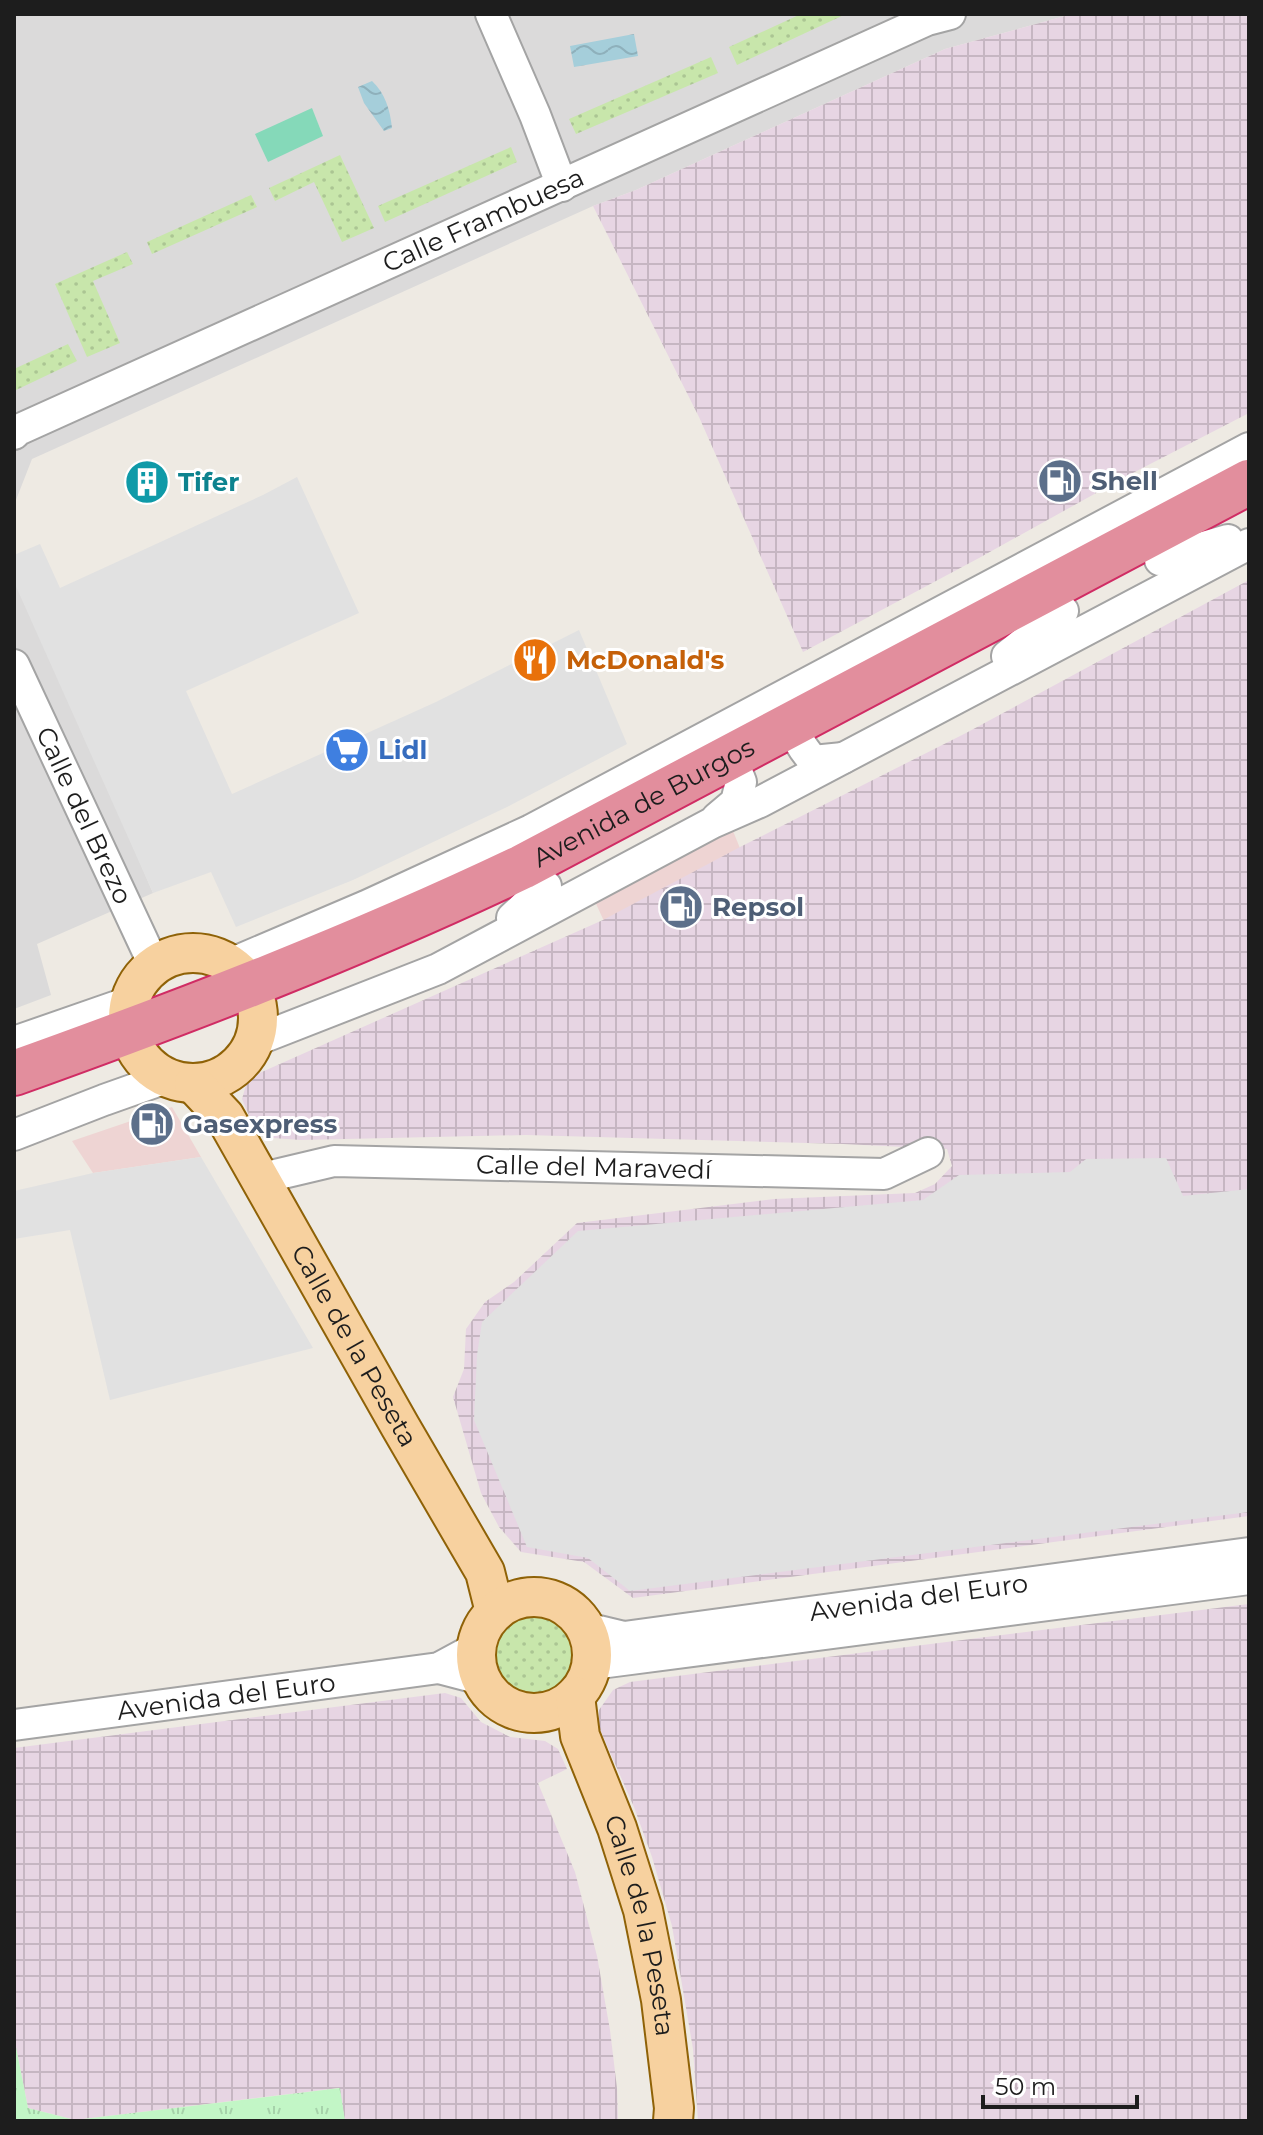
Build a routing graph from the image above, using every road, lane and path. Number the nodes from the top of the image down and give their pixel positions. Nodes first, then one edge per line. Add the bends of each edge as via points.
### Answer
1 (491, 14) edge
2 (933, 16) edge
3 (562, 186) junction
4 (15, 431) edge
5 (1249, 448) edge
6 (1249, 462) edge
7 (1203, 472) junction
8 (1249, 482) edge
9 (1249, 513) edge
10 (1249, 534) edge
11 (1249, 544) edge
12 (1160, 560) junction
13 (1063, 611) junction
14 (14, 665) edge
15 (823, 674) junction
16 (953, 700) junction
17 (812, 744) junction
18 (685, 747) junction
19 (736, 769) junction
20 (712, 823) junction
21 (553, 866) junction
22 (443, 869) junction
23 (484, 944) junction
24 (154, 965) junction
25 (248, 1000) junction
26 (14, 1042) edge
27 (164, 1054) junction
28 (14, 1073) edge
29 (14, 1100) edge
30 (14, 1135) edge
31 (928, 1153) dead end
32 (258, 1179) junction
33 (1249, 1553) edge
34 (1249, 1579) edge
35 (506, 1606) junction
36 (479, 1664) junction
37 (578, 1687) junction
38 (14, 1725) edge
39 (673, 2121) edge

1 - 3 street
2 - 3 street, Calle Frambuesa
3 - 4 street, Calle Frambuesa
5 - 7 street, Avenida de Burgos
6 - 7 street
7 - 15 street, Avenida de Burgos
8 - 17 highway, Avenida de Burgos
9 - 12 highway, Avenida de Burgos
10 - 12 street
11 - 16 street, Avenida de Burgos
12 - 13 highway, Avenida de Burgos
13 - 16 street
13 - 17 highway, Avenida de Burgos
14 - 24 street, Calle del Brezo
15 - 17 street via 795,703
15 - 18 street, Avenida de Burgos
16 - 17 street, Avenida de Burgos
17 - 19 highway, Avenida de Burgos
17 - 20 street, Avenida de Burgos via 760,802
18 - 19 street via 714,746
18 - 22 street, Avenida de Burgos via 531,830
19 - 20 street via 736,802
19 - 21 highway, Avenida de Burgos
20 - 23 street, Avenida de Burgos
21 - 22 street via 503,861 466,873
21 - 23 street
21 - 25 highway, Avenida de Burgos via 424,913
22 - 25 street, Avenida de Burgos via 366,906
23 - 25 street, Avenida de Burgos via 438,969
24 - 25 main road via 187,952 209,955
24 - 27 main road via 133,990
25 - 27 highway, Avenida de Burgos
25 - 27 main road via 246,1056
26 - 27 street, Avenida de Burgos
27 - 28 highway, Avenida de Burgos
27 - 29 highway, Avenida de Burgos
27 - 30 street, Avenida de Burgos via 104,1100
27 - 32 main road, Calle de la Peseta via 225,1117
31 - 32 street, Calle del Maravedí via 884,1174 334,1161
32 - 35 main road, Calle de la Peseta
33 - 37 street, Avenida del Euro via 624,1637 599,1631
34 - 37 street, Avenida del Euro
35 - 36 main road via 481,1631
35 - 37 main road via 535,1596 572,1611
36 - 37 main road via 492,1695 529,1713
36 - 38 street, Avenida del Euro
37 - 39 main road, Calle de la Peseta via 643,1910 661,2000

